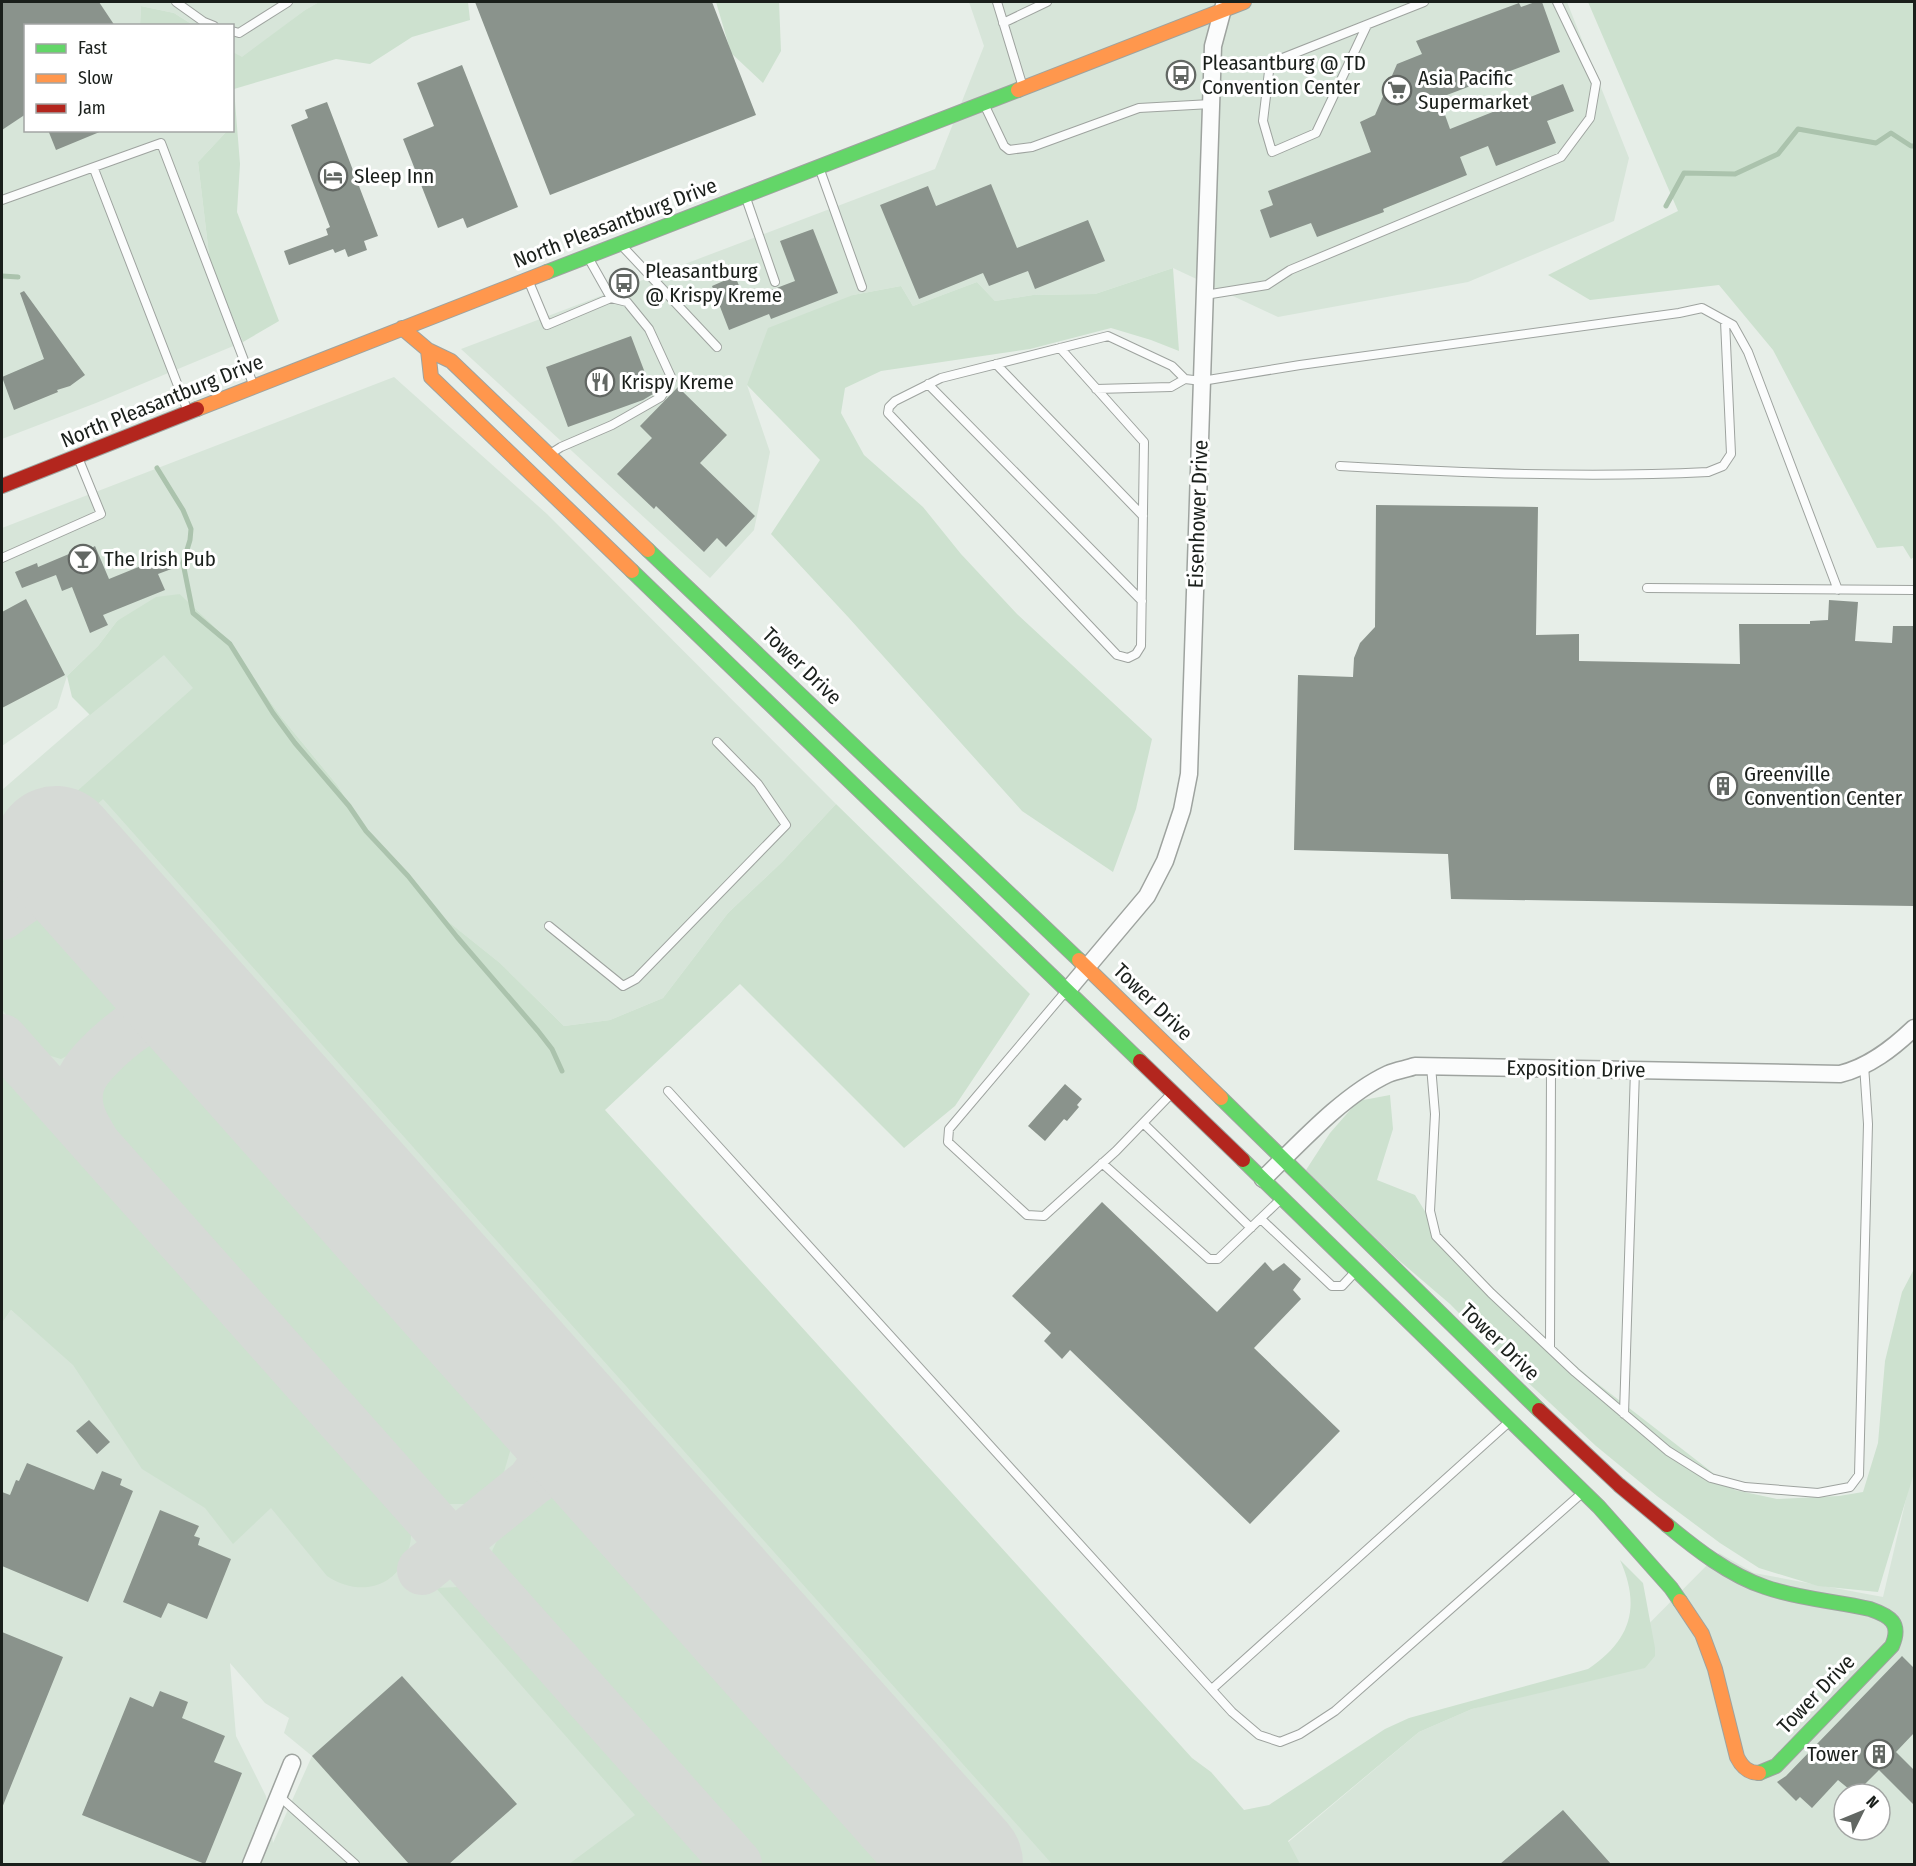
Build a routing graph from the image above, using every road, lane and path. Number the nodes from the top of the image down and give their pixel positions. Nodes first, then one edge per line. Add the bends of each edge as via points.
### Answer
1 (176, 2) edge
2 (288, 2) edge
3 (997, 2) edge
4 (1244, 2) edge
5 (1424, 2) edge
6 (1557, 2) edge
7 (1043, 3) edge
8 (1403, 5) edge
9 (1224, 6) edge
10 (1003, 23) junction
11 (209, 24) edge
12 (1366, 25) junction
13 (234, 32) edge
14 (1023, 87) junction
15 (983, 103) junction
16 (1211, 104) junction
17 (819, 166) junction
18 (94, 168) junction
19 (744, 195) junction
20 (2, 200) edge
21 (620, 243) junction
22 (587, 256) junction
23 (528, 279) junction
24 (775, 282) dead end
25 (862, 286) dead end
26 (1205, 295) junction
27 (611, 298) junction
28 (1725, 321) junction
29 (402, 328) junction
30 (717, 347) dead end
31 (1060, 348) junction
32 (428, 350) junction
33 (996, 364) junction
34 (1185, 379) junction
35 (1202, 381) junction
36 (928, 384) junction
37 (254, 387) junction
38 (1096, 389) junction
39 (189, 413) junction
40 (548, 455) junction
41 (78, 456) junction
42 (1340, 466) dead end
43 (2, 486) edge
44 (1143, 516) junction
45 (2, 558) edge
46 (1647, 588) dead end
47 (1838, 590) junction
48 (1914, 590) edge
49 (1142, 601) junction
50 (717, 742) dead end
51 (549, 926) dead end
52 (1087, 968) junction
53 (1067, 990) junction
54 (1914, 1028) edge
55 (1864, 1065) junction
56 (1431, 1066) junction
57 (1551, 1068) junction
58 (1635, 1070) junction
59 (668, 1091) dead end
60 (1173, 1092) junction
61 (1143, 1123) junction
62 (1284, 1159) junction
63 (1102, 1163) junction
64 (1263, 1179) junction
65 (1282, 1198) junction
66 (1261, 1219) junction
67 (1251, 1228) junction
68 (1357, 1271) junction
69 (1550, 1348) junction
70 (1624, 1414) junction
71 (1512, 1420) junction
72 (1584, 1491) junction
73 (1212, 1689) junction
74 (292, 1763) dead end
75 (279, 1796) junction
76 (251, 1864) edge
77 (355, 1864) edge

1 - 11 lane
2 - 13 lane via 239,33
3 - 10 lane
4 - 9 street, North Pleasantburg Drive
5 - 8 lane
6 - 26 lane via 1596,83 1590,118 1561,157 1290,270 1267,285
7 - 10 lane
8 - 12 lane
9 - 14 street, North Pleasantburg Drive
9 - 16 street, Eisenhower Drive via 1213,46
10 - 14 lane
12 - 12 lane via 1270,63 1263,121 1272,152 1316,133
14 - 15 street, North Pleasantburg Drive
15 - 16 lane via 1009,150 1032,147 1139,108
15 - 17 street, North Pleasantburg Drive
16 - 26 street, Eisenhower Drive
17 - 19 street, North Pleasantburg Drive
17 - 25 lane
18 - 20 lane
18 - 37 lane via 160,143
18 - 39 lane
19 - 21 street, North Pleasantburg Drive
19 - 24 lane
21 - 22 street, North Pleasantburg Drive
21 - 30 lane
22 - 23 street, North Pleasantburg Drive
22 - 27 lane
23 - 27 lane via 547,325
23 - 29 street, North Pleasantburg Drive
26 - 35 street, Eisenhower Drive
27 - 40 lane via 627,302 649,329 672,379 661,397
28 - 35 lane via 1702,308
28 - 42 lane via 1731,454 1723,466 1708,472 1461,473
28 - 47 lane via 1733,325 1748,352
29 - 32 street, Tower Drive
29 - 37 street, North Pleasantburg Drive
31 - 33 lane
31 - 34 lane via 1108,336 1172,366
31 - 38 lane
32 - 40 street, Tower Drive via 451,362
32 - 53 street, Tower Drive via 431,377
33 - 36 lane
33 - 44 lane
34 - 35 lane
34 - 38 lane via 1171,387
35 - 52 street, Eisenhower Drive via 1189,774 1184,801 1165,861 1147,896
36 - 49 lane
36 - 49 lane via 895,401 888,413 1117,655 1128,658 1141,646
37 - 39 street, North Pleasantburg Drive
38 - 44 lane via 1144,442
39 - 41 street, North Pleasantburg Drive
40 - 52 street, Tower Drive
41 - 43 street, North Pleasantburg Drive
41 - 45 lane via 101,514
44 - 49 lane
46 - 47 lane
47 - 48 lane
50 - 51 lane via 758,784 786,825 636,979 623,986
52 - 53 street, Eisenhower Drive
52 - 62 street, Tower Drive
53 - 60 street, Tower Drive
53 - 63 lane via 949,1129 948,1142 1027,1215 1044,1216
54 - 55 street, Exposition Drive
55 - 58 street, Exposition Drive via 1840,1074
55 - 70 lane via 1868,1124 1859,1475 1850,1487 1818,1494 1745,1487 1711,1478 1668,1452
56 - 57 street, Exposition Drive
56 - 62 street, Exposition Drive via 1390,1073 1363,1088
56 - 69 lane via 1435,1114 1430,1211 1436,1236
57 - 58 street, Exposition Drive
57 - 69 lane
58 - 70 lane
59 - 73 lane
60 - 61 lane
60 - 64 street, Tower Drive
61 - 63 lane
61 - 67 lane
62 - 64 street, Exposition Drive
62 - 72 street, Tower Drive via 1588,1457 1660,1520 1716,1562 1762,1586 1884,1614 1894,1622 1896,1640 1776,1766 1762,1774 1752,1774 1737,1757 1702,1634 1671,1588
63 - 67 lane via 1209,1259 1218,1259
64 - 65 street, Tower Drive
65 - 66 lane
65 - 68 street, Tower Drive
66 - 67 lane
66 - 68 lane via 1332,1286 1342,1286
68 - 71 street, Tower Drive
69 - 70 lane
71 - 72 street, Tower Drive
71 - 73 lane
72 - 73 lane via 1335,1711 1300,1734 1280,1742 1259,1735
74 - 75 street
75 - 76 street
75 - 77 lane

